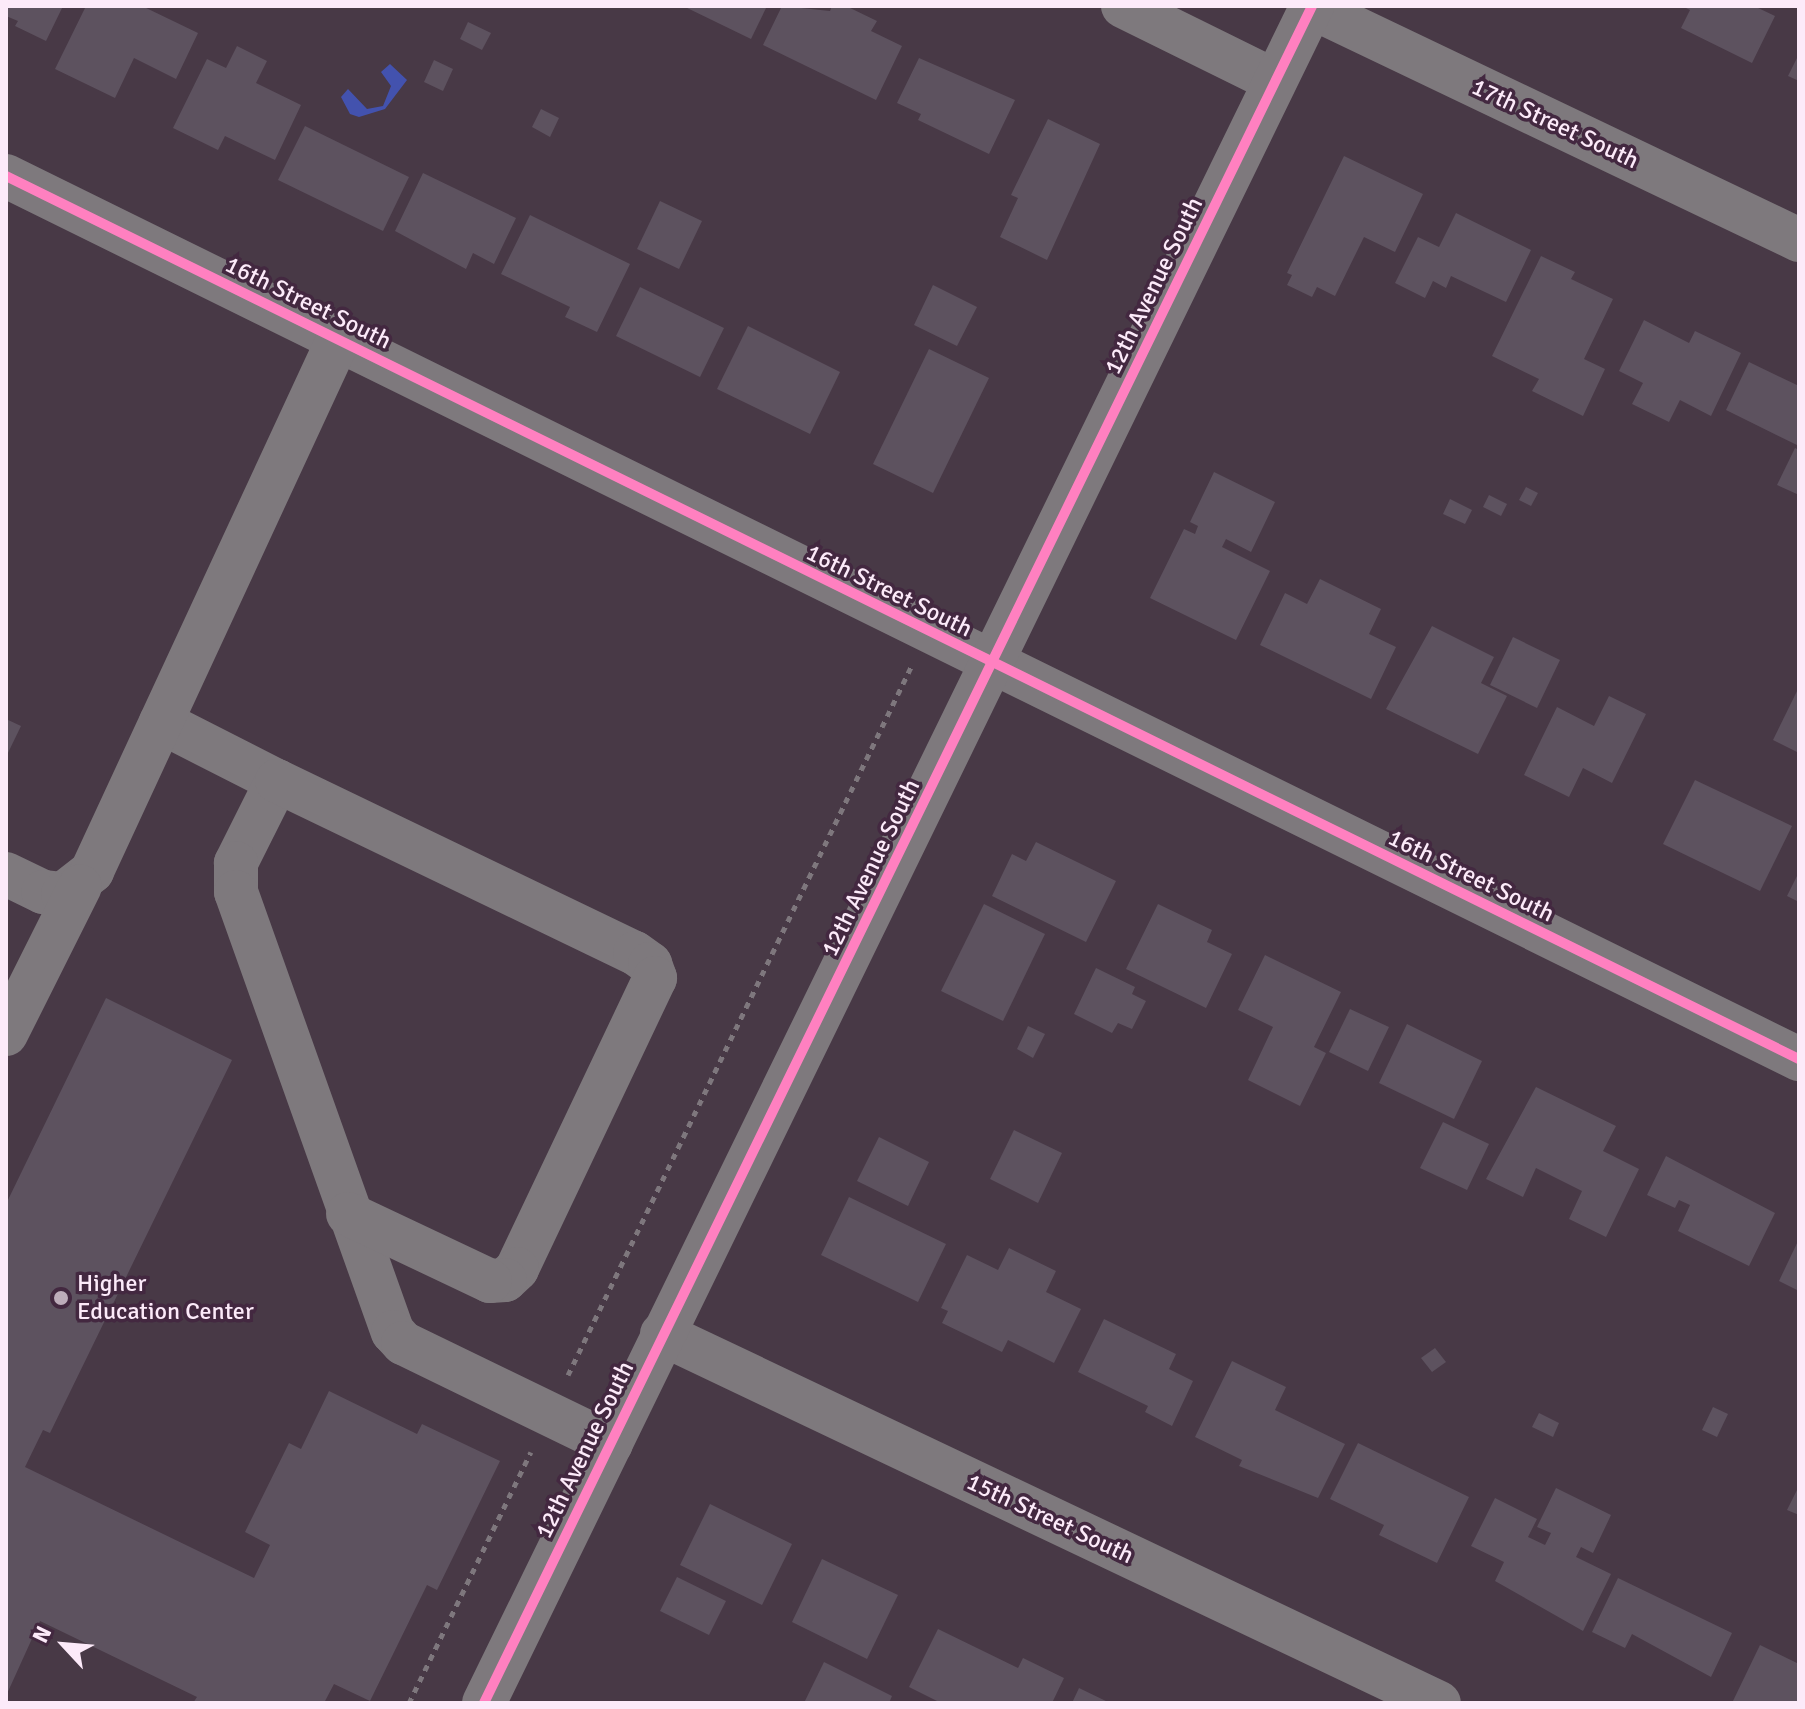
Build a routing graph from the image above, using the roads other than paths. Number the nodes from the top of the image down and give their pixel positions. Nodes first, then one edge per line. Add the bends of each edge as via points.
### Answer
1 (1123, 6) edge
2 (1311, 7) edge
3 (1275, 81) junction
4 (6, 176) edge
5 (1799, 240) edge
6 (338, 340) junction
7 (994, 665) junction
8 (161, 722) junction
9 (277, 781) junction
10 (6, 874) edge
11 (80, 886) junction
12 (6, 1034) edge
13 (1799, 1059) edge
14 (348, 1214) junction
15 (662, 1334) junction
16 (611, 1444) junction
17 (484, 1703) edge
18 (1439, 1703) edge

1 - 3 street
2 - 3 street, 12th Avenue South
2 - 5 street, 17th Street South
3 - 7 street, 12th Avenue South
4 - 6 street, 16th Street South
6 - 7 street, 16th Street South
6 - 8 street
7 - 13 street, 16th Street South
7 - 15 street, 12th Avenue South
8 - 9 street
8 - 11 street via 92,871
9 - 14 street via 236,863 236,892
9 - 14 street via 635,953 650,964 655,978 517,1269 505,1280 490,1281
10 - 11 street via 43,892 63,894
11 - 12 street
14 - 16 street via 383,1315 403,1343
15 - 16 street, 12th Avenue South
15 - 18 street, 15th Street South
16 - 17 street, 12th Avenue South

